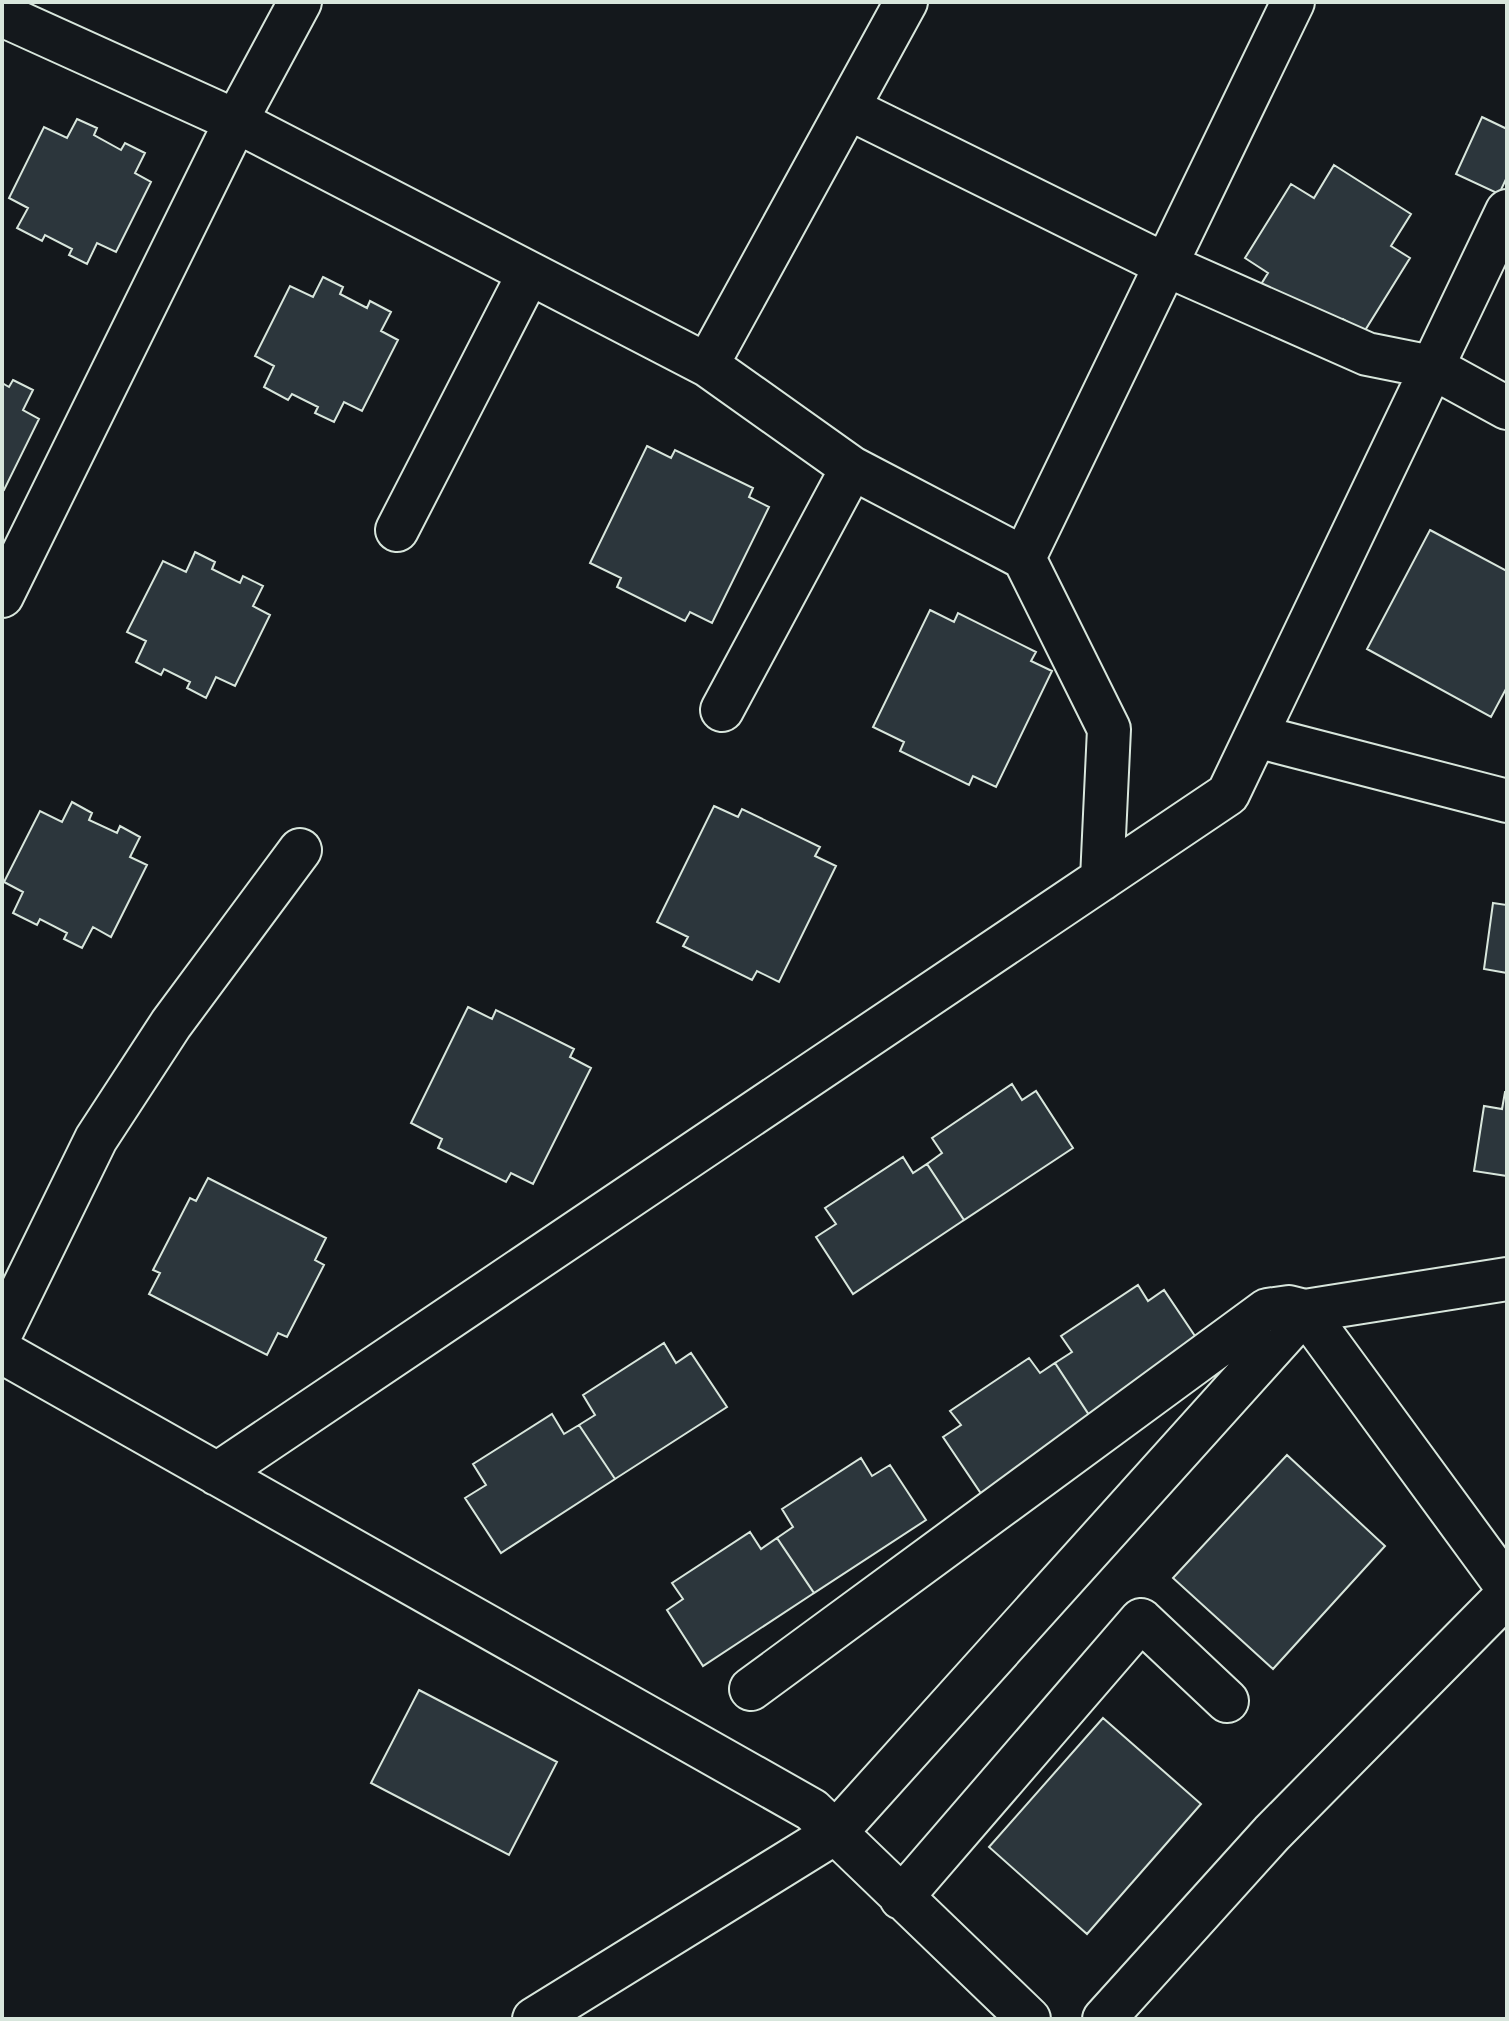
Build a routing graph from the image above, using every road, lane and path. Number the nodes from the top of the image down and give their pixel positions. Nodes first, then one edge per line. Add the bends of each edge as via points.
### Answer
1 (300, 2) edge
2 (906, 2) edge
3 (1293, 2) edge
4 (2, 15) edge
5 (848, 108) junction
6 (236, 121) junction
7 (1507, 211) edge
8 (1166, 265) junction
9 (529, 273) junction
10 (707, 365) junction
11 (1432, 367) junction
12 (1507, 408) edge
13 (852, 468) junction
14 (397, 530) dead end
15 (11, 554) edge
16 (1024, 558) junction
17 (2, 596) edge
18 (722, 710) dead end
19 (1256, 736) junction
20 (1507, 801) edge
21 (300, 850) dead end
22 (1102, 879) junction
23 (1507, 1279) edge
24 (1305, 1311) junction
25 (2, 1331) edge
26 (2, 1352) edge
27 (217, 1474) junction
28 (1507, 1587) edge
29 (1507, 1595) edge
30 (751, 1689) dead end
31 (1227, 1701) dead end
32 (835, 1833) junction
33 (901, 1898) junction
34 (534, 2019) edge
35 (1029, 2019) edge
36 (1104, 2019) edge

1 - 6 street
2 - 5 street
3 - 8 street
4 - 6 street
5 - 8 street
5 - 10 street
6 - 9 street
6 - 15 street
7 - 11 street
8 - 11 street via 1367,354
8 - 16 street
9 - 10 street
9 - 14 street
10 - 13 street
11 - 12 street
11 - 19 street
13 - 16 street
13 - 18 street
15 - 17 street
16 - 22 street via 1109,729
19 - 20 street
19 - 22 street via 1228,794
21 - 25 street via 171,1024 96,1139
22 - 27 street
23 - 24 street
24 - 28 street
24 - 30 street via 1267,1310
24 - 32 street
26 - 27 street
27 - 32 street via 812,1810
29 - 36 street via 1272,1833
31 - 33 street via 1141,1620
32 - 33 street
32 - 34 street
33 - 35 street

